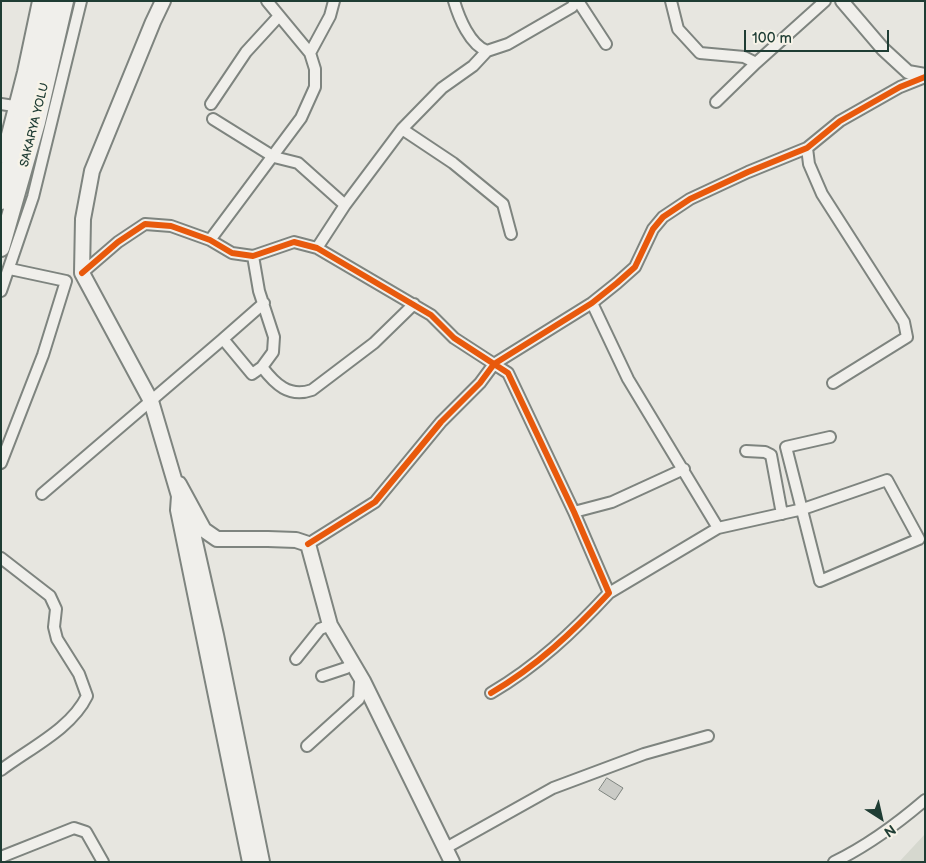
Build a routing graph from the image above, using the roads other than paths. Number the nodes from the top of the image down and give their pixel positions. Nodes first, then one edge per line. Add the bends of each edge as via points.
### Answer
1 (38, 1) edge
2 (50, 1) edge
3 (66, 1) edge
4 (81, 1) edge
5 (163, 1) edge
6 (268, 1) edge
7 (334, 1) edge
8 (454, 1) edge
9 (577, 1) edge
10 (671, 1) edge
11 (825, 1) edge
12 (842, 1) edge
13 (279, 16) junction
14 (606, 44) dead end
15 (487, 51) junction
16 (310, 53) junction
17 (756, 63) junction
18 (925, 76) edge
19 (716, 102) dead end
20 (1, 104) edge
21 (211, 104) dead end
22 (14, 106) junction
23 (212, 118) dead end
24 (402, 129) junction
25 (808, 148) junction
26 (274, 157) junction
27 (1, 158) edge
28 (1, 201) edge
29 (345, 205) junction
30 (511, 234) dead end
31 (210, 240) junction
32 (1, 248) edge
33 (317, 248) junction
34 (253, 256) junction
35 (10, 269) junction
36 (82, 273) junction
37 (1, 291) edge
38 (264, 303) junction
39 (592, 303) junction
40 (414, 304) junction
41 (223, 339) junction
42 (494, 364) junction
43 (262, 367) junction
44 (833, 382) dead end
45 (151, 401) junction
46 (830, 437) dead end
47 (3, 449) edge
48 (746, 451) dead end
49 (1, 463) edge
50 (684, 469) junction
51 (172, 473) junction
52 (42, 494) dead end
53 (179, 496) junction
54 (804, 509) junction
55 (574, 512) junction
56 (782, 514) junction
57 (718, 528) junction
58 (308, 544) junction
59 (1, 558) edge
60 (609, 593) junction
61 (330, 625) junction
62 (296, 659) dead end
63 (353, 663) junction
64 (322, 676) dead end
65 (363, 681) junction
66 (491, 693) dead end
67 (708, 736) dead end
68 (307, 746) dead end
69 (1, 770) edge
70 (925, 800) edge
71 (444, 849) junction
72 (1, 857) edge
73 (104, 862) edge
74 (250, 862) edge
75 (262, 862) edge
76 (452, 862) edge
77 (834, 862) edge

1 - 22 street
2 - 28 highway
3 - 32 highway, SAKARYA YOLU via 30,148
4 - 35 street via 33,198
5 - 36 main road via 92,171 83,219
6 - 13 street
7 - 16 street via 330,16
8 - 15 street via 470,34 480,48
9 - 14 street
9 - 15 street via 572,8
10 - 17 street via 678,29 700,54 744,57
11 - 17 street
12 - 18 street via 883,49 908,72
13 - 16 street
13 - 21 street via 246,52
15 - 24 street via 473,66 442,88
16 - 26 street via 315,69 315,88 301,118
17 - 19 street
18 - 25 street via 840,121
20 - 22 street
22 - 27 street
23 - 26 street
24 - 29 street
24 - 30 street via 503,204
25 - 39 street via 690,199 664,217 653,229 635,267
25 - 44 street via 809,164 822,194 904,322 907,337
26 - 29 street via 298,163
26 - 31 street
29 - 33 street
31 - 34 street via 232,253
31 - 36 street via 171,226 145,224
33 - 34 street via 294,242
33 - 40 street
34 - 38 street
35 - 37 street
35 - 47 street via 66,281 43,355
36 - 45 main road
38 - 41 street
38 - 43 street via 274,337 273,352
39 - 42 street
39 - 50 street via 628,379
40 - 42 street via 431,315 454,338
40 - 43 street via 374,343 312,390 300,394 282,388
41 - 43 street via 252,374
41 - 45 street
42 - 55 street via 508,373
42 - 58 street via 375,502
45 - 51 main road
45 - 52 street
46 - 54 street via 786,447
47 - 49 street
48 - 56 street via 770,455
50 - 55 street via 612,502
50 - 57 street
51 - 53 main road
51 - 58 main road via 204,530 217,539 278,539
53 - 74 main road via 178,510
53 - 75 main road via 187,507
54 - 54 street via 820,581 920,539 887,480
54 - 56 street
55 - 60 street
56 - 57 street
57 - 60 street
58 - 61 main road
59 - 69 street via 50,596 56,609 56,639 79,674 87,696 80,709 49,736
60 - 66 street via 556,647 524,673
61 - 62 street via 320,629
61 - 63 main road
63 - 64 street
63 - 65 main road
65 - 68 street via 359,699
65 - 71 main road
67 - 71 street via 644,754 554,788
70 - 77 street via 858,850
71 - 76 main road
72 - 73 street via 74,828 86,832

